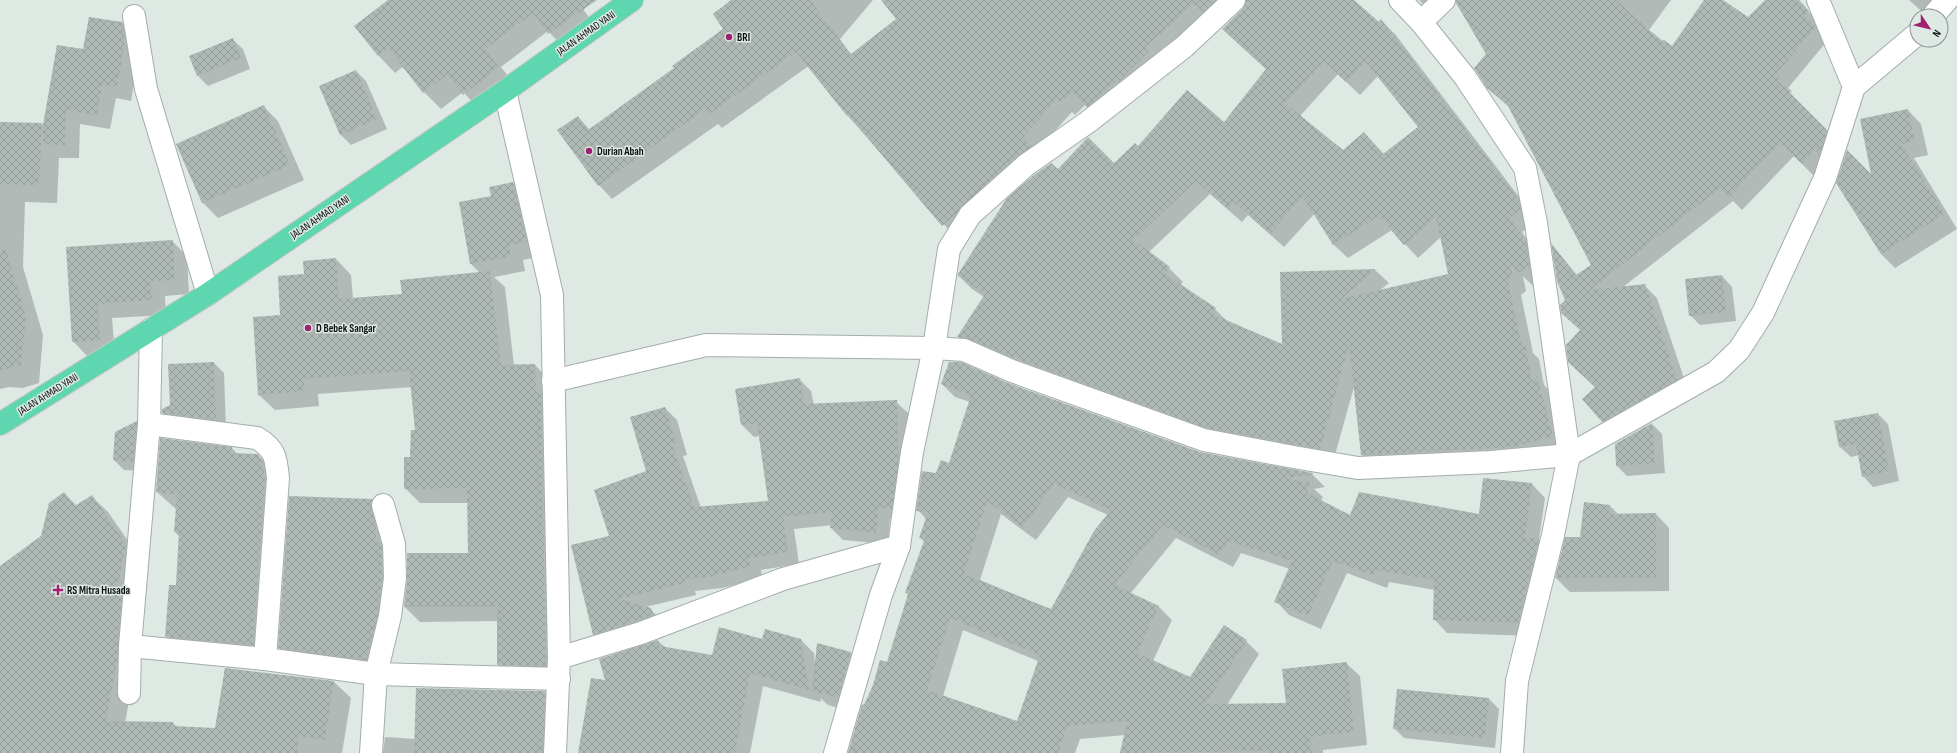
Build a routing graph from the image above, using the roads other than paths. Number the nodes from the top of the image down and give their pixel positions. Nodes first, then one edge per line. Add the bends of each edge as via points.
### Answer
1 (632, 0) edge
2 (1234, 0) edge
3 (1400, 0) edge
4 (1444, 0) edge
5 (1818, 0) edge
6 (1947, 0) edge
7 (1940, 8) edge
8 (134, 16) dead end
9 (1421, 22) junction
10 (1909, 41) edge
11 (1854, 87) junction
12 (505, 91) junction
13 (208, 294) junction
14 (151, 329) junction
15 (934, 348) junction
16 (553, 381) junction
17 (0, 424) edge
18 (150, 424) junction
19 (1569, 455) junction
20 (383, 505) dead end
21 (899, 546) junction
22 (130, 646) junction
23 (265, 659) junction
24 (559, 668) junction
25 (376, 674) junction
26 (129, 693) dead end
27 (371, 753) edge
28 (554, 753) edge
29 (835, 753) edge
30 (1512, 753) edge

1 - 12 highway, JALAN AHMAD YANI
2 - 15 street via 1185,46 1088,122 1026,165 970,215 949,248
3 - 9 street
4 - 9 street
5 - 11 street
6 - 7 street
8 - 13 street via 146,89
9 - 19 street via 1465,77 1525,168 1536,223
10 - 11 street
11 - 19 street via 1825,178 1763,313 1739,350 1716,372
12 - 13 highway, JALAN AHMAD YANI
12 - 16 street via 552,295
13 - 14 highway, JALAN AHMAD YANI
14 - 17 highway, JALAN AHMAD YANI
14 - 18 street
15 - 16 street via 706,346
15 - 19 street via 964,350 1012,371 1204,440 1358,468
15 - 21 street via 912,452
16 - 24 street
18 - 22 street
18 - 23 street via 257,438 270,446 277,460 278,478
19 - 30 street via 1553,535 1517,681
20 - 25 street via 394,544 395,578 390,616
21 - 24 street via 783,579 641,633
21 - 29 street via 881,595
22 - 23 street
22 - 26 street
23 - 25 street
24 - 25 street
24 - 28 street
25 - 27 street

